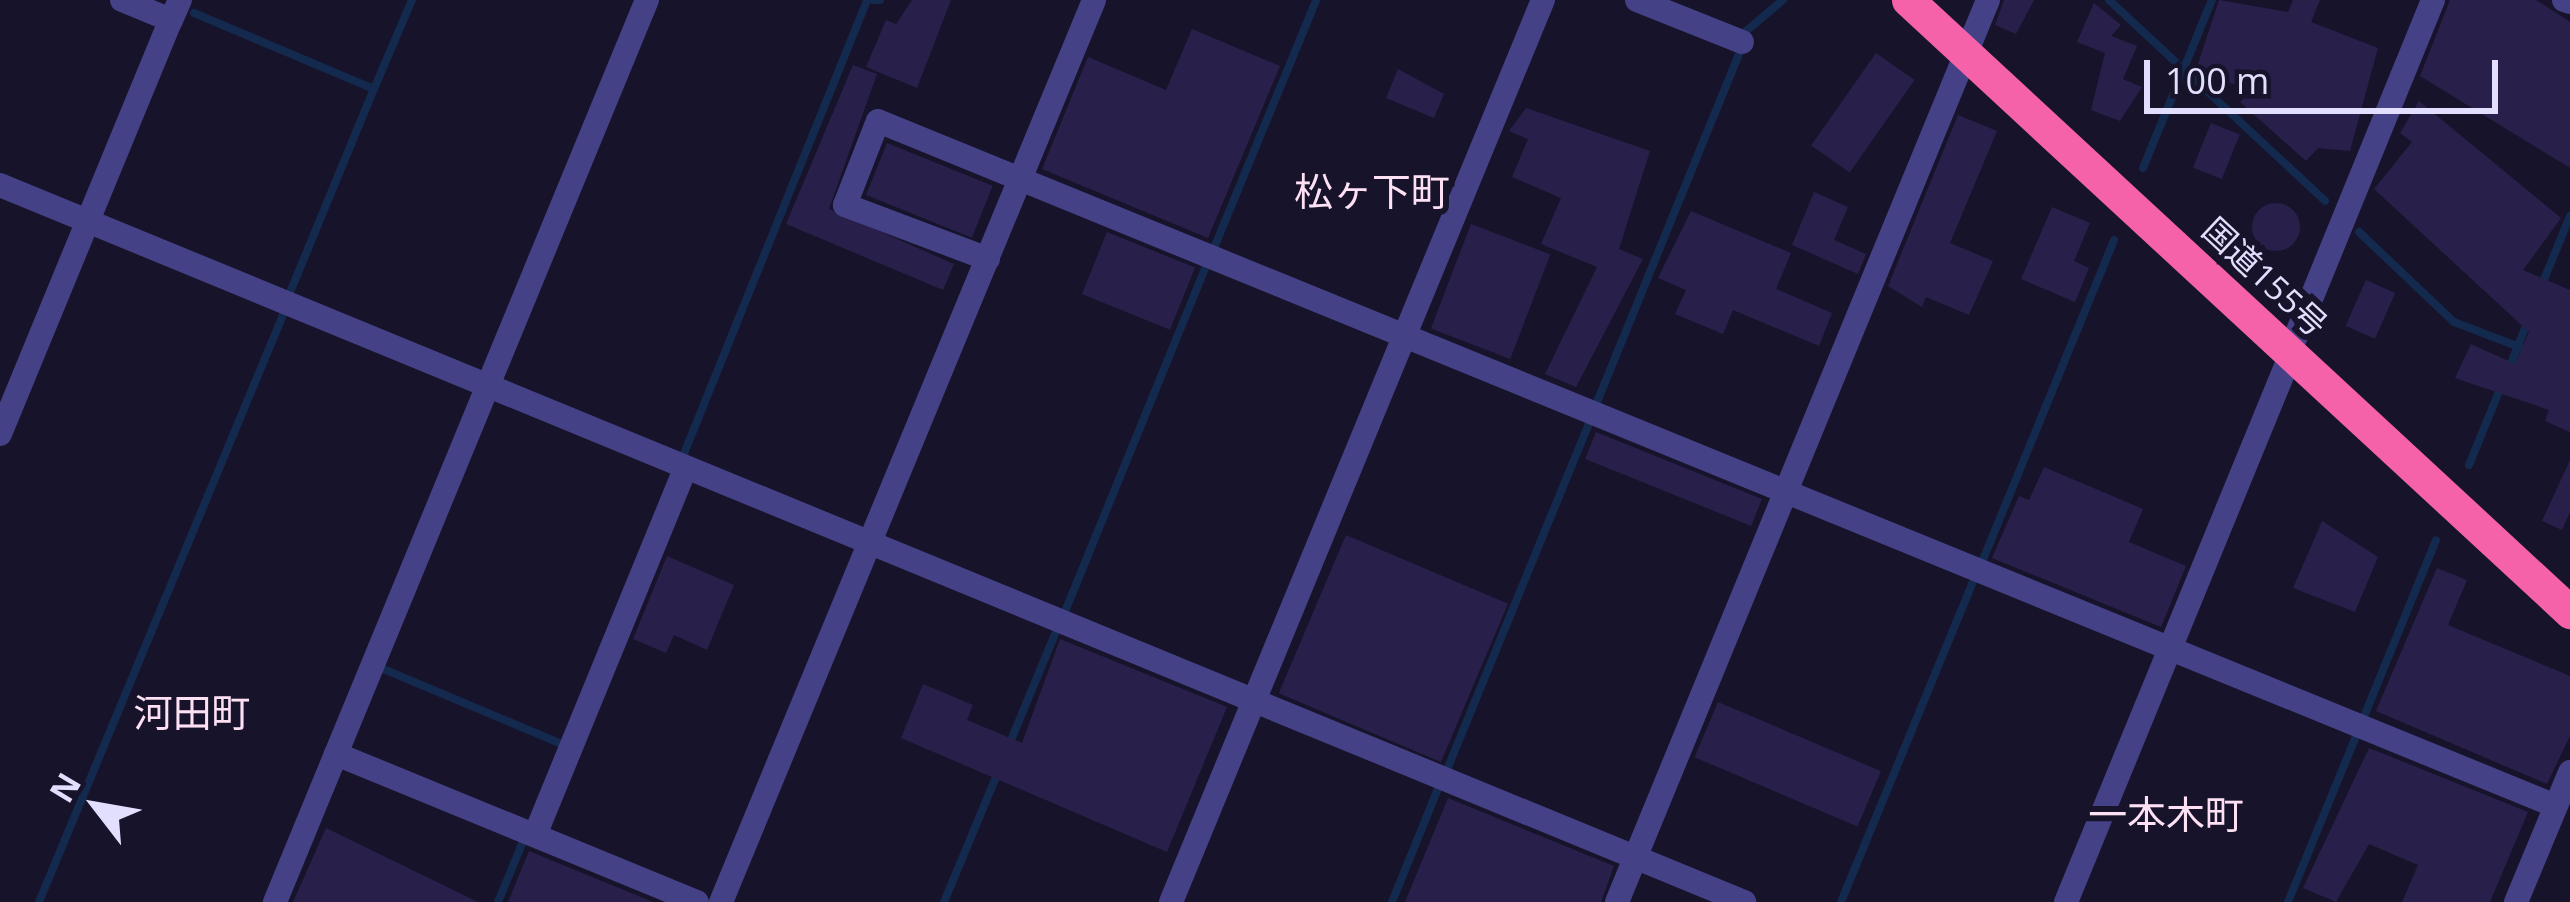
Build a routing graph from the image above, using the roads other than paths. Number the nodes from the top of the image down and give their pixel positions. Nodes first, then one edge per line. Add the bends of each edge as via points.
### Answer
1 (122, 0) edge
2 (647, 0) edge
3 (1094, 0) edge
4 (1543, 0) edge
5 (1637, 0) edge
6 (1908, 0) edge
7 (1988, 0) edge
8 (2433, 0) edge
9 (175, 10) edge
10 (1742, 42) dead end
11 (1967, 55) junction
12 (1022, 179) junction
13 (0, 185) edge
14 (88, 222) junction
15 (988, 259) junction
16 (1403, 335) junction
17 (2290, 354) junction
18 (485, 389) junction
19 (0, 434) edge
20 (685, 470) junction
21 (1786, 490) junction
22 (868, 544) junction
23 (2570, 612) edge
24 (2170, 648) junction
25 (1251, 702) junction
26 (336, 754) junction
27 (2570, 772) edge
28 (2556, 806) junction
29 (535, 835) junction
30 (1635, 857) junction
31 (275, 902) edge
32 (697, 902) edge
33 (721, 902) edge
34 (1171, 902) edge
35 (1617, 902) edge
36 (1744, 902) edge
37 (2066, 902) edge
38 (2516, 902) edge

1 - 9 street
2 - 18 street
3 - 12 street
4 - 16 street
5 - 10 street
6 - 11 highway, 国道155号
7 - 11 street
8 - 17 street
9 - 14 street
11 - 17 highway, 国道155号
11 - 21 street
12 - 15 street
12 - 15 street via 878,121 845,205
12 - 16 street
13 - 14 street
14 - 18 street
14 - 19 street
15 - 22 street
16 - 21 street
16 - 25 street
17 - 23 highway, 国道155号
17 - 24 street
18 - 20 street
18 - 26 street
20 - 22 street
20 - 29 street
21 - 24 street
21 - 30 street
22 - 25 street
22 - 33 street
24 - 28 street
24 - 37 street
25 - 30 street
25 - 34 street
26 - 29 street
26 - 31 street
27 - 28 street
28 - 38 street
29 - 32 street
30 - 35 street
30 - 36 street

